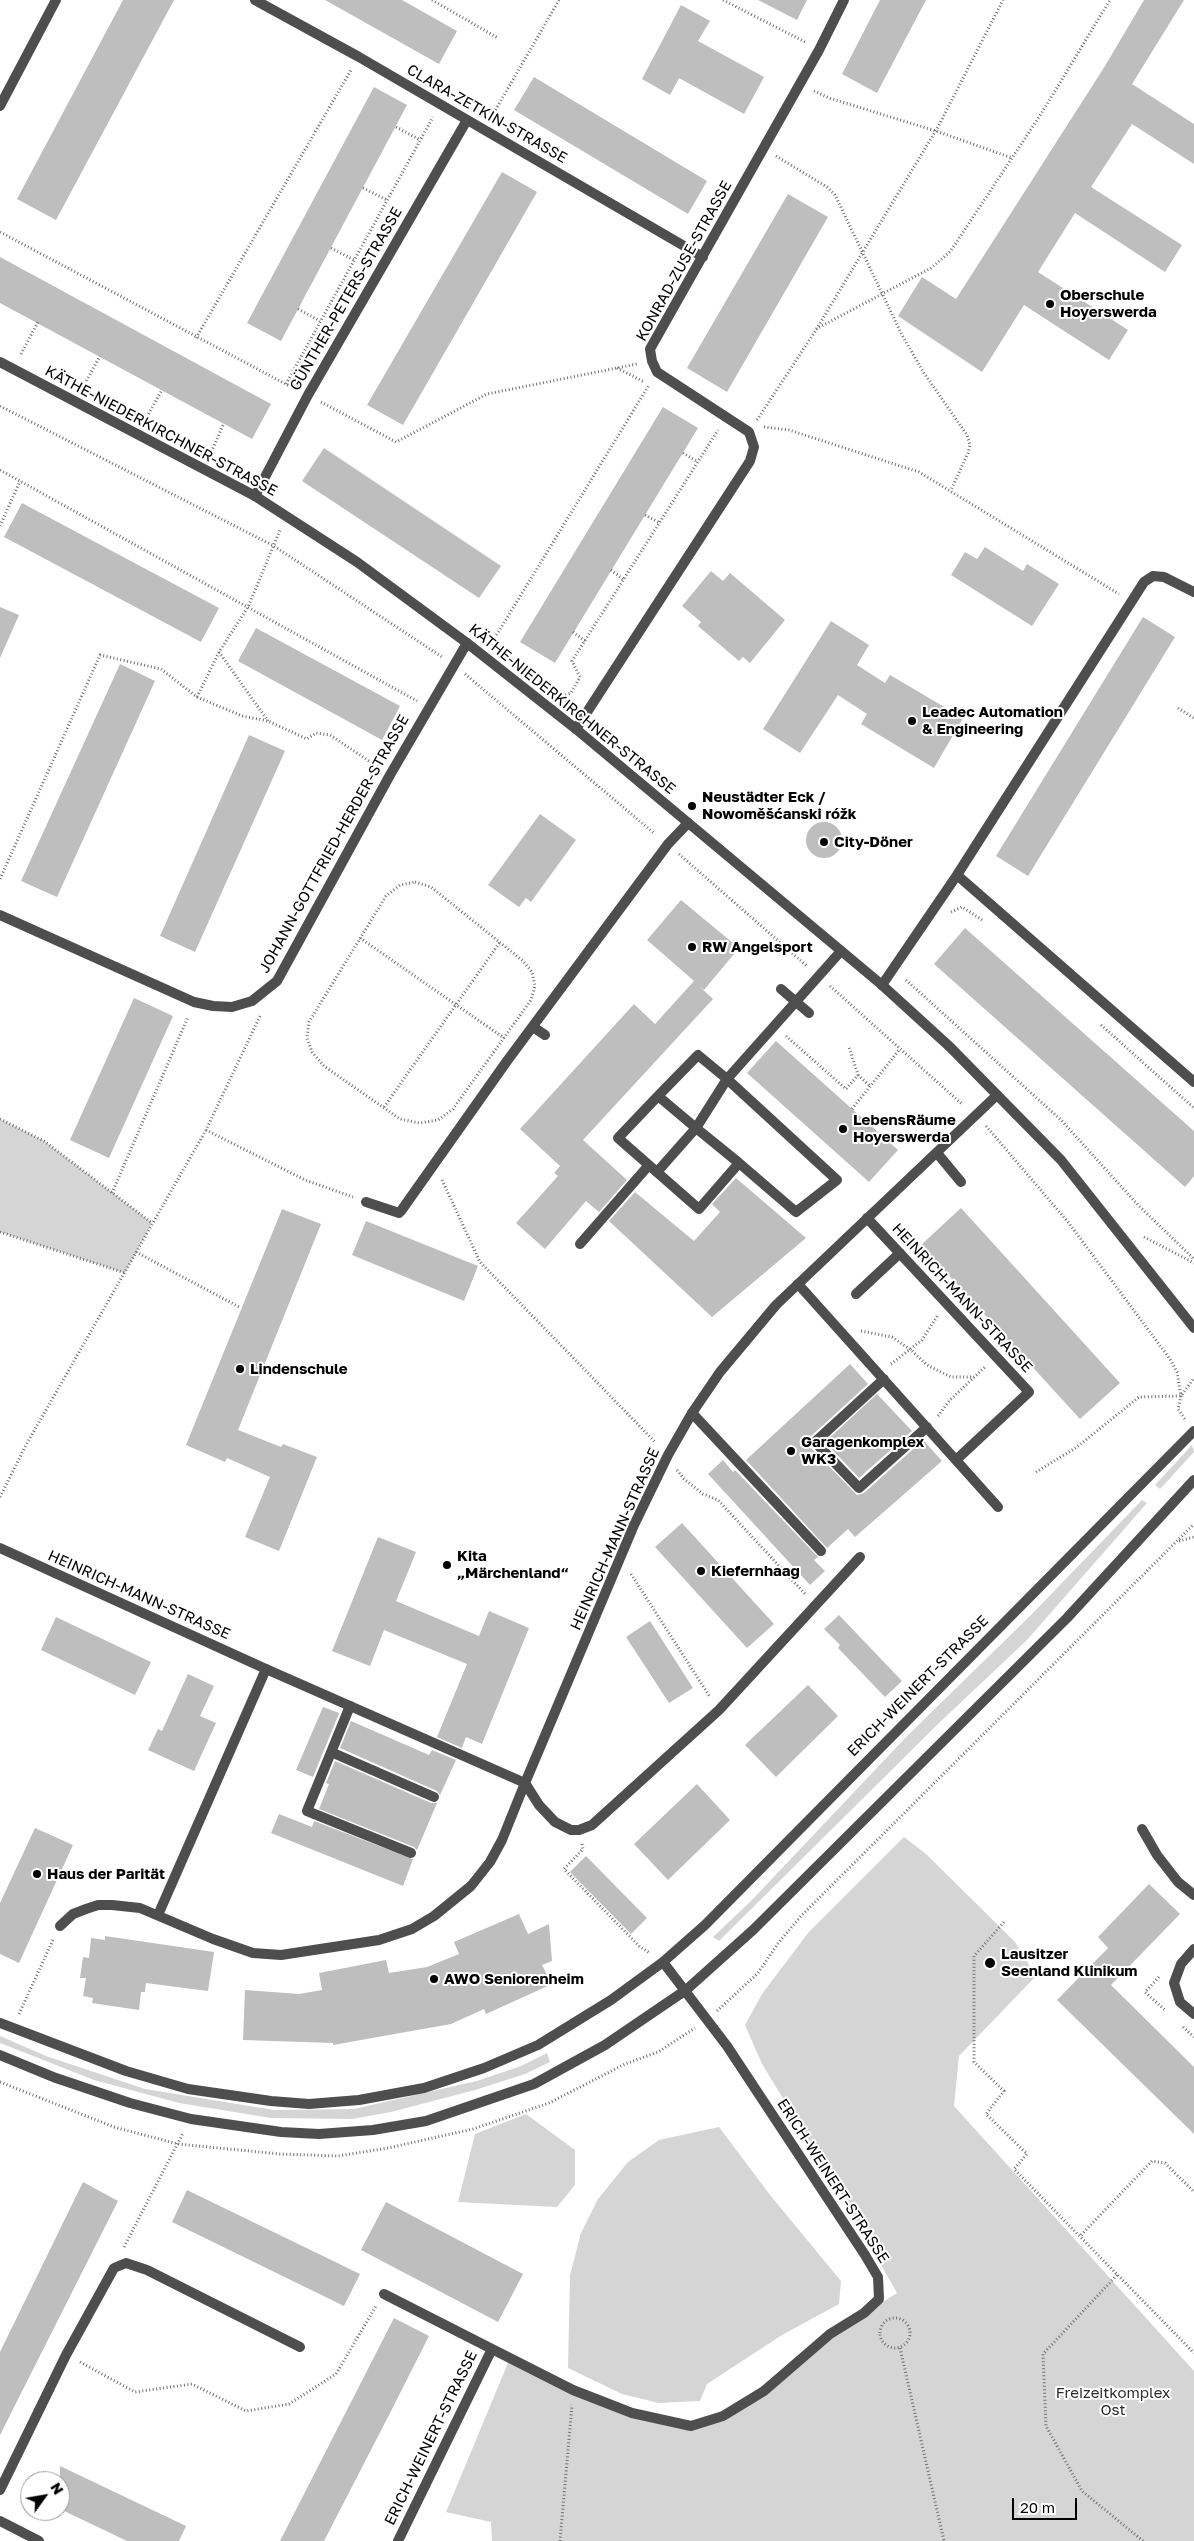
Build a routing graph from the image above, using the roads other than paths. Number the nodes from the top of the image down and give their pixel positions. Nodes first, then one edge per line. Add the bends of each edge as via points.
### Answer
1 (56, 0) edge
2 (255, 0) edge
3 (844, 0) edge
4 (0, 106) edge
5 (467, 120) junction
6 (703, 257) junction
7 (0, 362) edge
8 (255, 496) junction
9 (1194, 592) edge
10 (467, 643) junction
11 (576, 729) junction
12 (688, 823) junction
13 (957, 875) junction
14 (0, 915) edge
15 (841, 951) junction
16 (882, 984) junction
17 (781, 989) dead end
18 (796, 1002) junction
19 (809, 1013) dead end
20 (533, 1026) junction
21 (545, 1035) dead end
22 (727, 1079) junction
23 (1194, 1082) edge
24 (997, 1095) junction
25 (658, 1096) junction
26 (696, 1128) junction
27 (936, 1153) junction
28 (739, 1163) junction
29 (653, 1168) junction
30 (961, 1182) dead end
31 (366, 1202) road end
32 (867, 1218) junction
33 (580, 1244) dead end
34 (900, 1254) junction
35 (798, 1284) junction
36 (856, 1294) dead end
37 (1194, 1328) edge
38 (884, 1379) junction
39 (692, 1413) junction
40 (929, 1430) junction
41 (1194, 1431) edge
42 (956, 1460) junction
43 (1194, 1480) edge
44 (998, 1507) dead end
45 (0, 1548) edge
46 (821, 1551) dead end
47 (860, 1557) dead end
48 (266, 1669) junction
49 (350, 1706) junction
50 (331, 1752) junction
51 (525, 1783) junction
52 (434, 1797) dead end
53 (1142, 1829) dead end
54 (411, 1853) dead end
55 (1194, 1895) edge
56 (158, 1916) junction
57 (60, 1926) road end
58 (1194, 1950) edge
59 (663, 1962) junction
60 (686, 1990) junction
61 (1194, 2014) edge
62 (0, 2023) edge
63 (0, 2055) edge
64 (384, 2294) road end
65 (300, 2348) dead end
66 (492, 2349) junction
67 (0, 2490) edge
68 (0, 2521) edge
69 (39, 2541) edge
70 (398, 2541) edge

1 - 4 street
2 - 5 street, CLARA-ZETKIN-STRASSE
3 - 6 street, KONRAD-ZUSE-STRASSE
5 - 6 street, CLARA-ZETKIN-STRASSE
5 - 8 street, GÜNTHER-PETERS-STRASSE via 308,395
6 - 11 street, KONRAD-ZUSE-STRASSE via 650,349 652,361 657,372 751,429 754,447 750,461
7 - 8 street, KÄTHE-NIEDERKIRCHNER-STRASSE
8 - 10 street, KÄTHE-NIEDERKIRCHNER-STRASSE via 357,562
9 - 13 street via 1164,577 1153,576 1144,582
10 - 11 street, KÄTHE-NIEDERKIRCHNER-STRASSE
10 - 14 street, JOHANN-GOTTFRIED-HERDER-STRASSE via 277,981 252,1001 232,1006 194,1002
11 - 12 street, KÄTHE-NIEDERKIRCHNER-STRASSE
12 - 15 street, KÄTHE-NIEDERKIRCHNER-STRASSE
12 - 20 street via 668,844
13 - 16 street
13 - 23 street
15 - 16 street, KÄTHE-NIEDERKIRCHNER-STRASSE
15 - 18 street
16 - 24 street, KÄTHE-NIEDERKIRCHNER-STRASSE
17 - 18 street
18 - 19 street
18 - 22 street
20 - 21 street
20 - 31 street via 399,1213
22 - 25 street via 698,1054
22 - 26 street
22 - 28 street via 837,1180 796,1212
24 - 27 street, HEINRICH-MANN-STRASSE
24 - 37 street, KÄTHE-NIEDERKIRCHNER-STRASSE via 1061,1160
25 - 26 street
25 - 29 street via 618,1138
26 - 28 street
26 - 29 street
27 - 30 street
27 - 32 street, HEINRICH-MANN-STRASSE
28 - 29 street via 699,1209
29 - 33 street
32 - 34 street, HEINRICH-MANN-STRASSE
32 - 35 street, HEINRICH-MANN-STRASSE
34 - 36 street
34 - 42 street, HEINRICH-MANN-STRASSE via 1029,1392
35 - 38 street
35 - 39 street, HEINRICH-MANN-STRASSE via 748,1336
38 - 40 street
38 - 40 street via 815,1442 858,1488
39 - 46 street
39 - 51 street, HEINRICH-MANN-STRASSE via 668,1455 620,1556
40 - 42 street
41 - 59 street, ERICH-WEINERT-STRASSE via 750,1880
42 - 44 street
43 - 60 street via 1067,1618 753,1930
45 - 48 street, HEINRICH-MANN-STRASSE
47 - 51 street via 719,1710 592,1824 572,1830 555,1822
48 - 49 street, HEINRICH-MANN-STRASSE
48 - 56 street
49 - 50 street
49 - 51 street, HEINRICH-MANN-STRASSE
50 - 52 street
50 - 54 street via 308,1812
51 - 56 street, HEINRICH-MANN-STRASSE via 490,1862 471,1886 412,1929 379,1940 281,1955 253,1953
53 - 55 street via 1157,1855
56 - 57 street, HEINRICH-MANN-STRASSE via 140,1908 98,1905 73,1914
58 - 61 street via 1181,1964 1174,1983 1180,2002
59 - 60 street, ERICH-WEINERT-STRASSE
59 - 62 street, ERICH-WEINERT-STRASSE via 565,2030 511,2058 424,2088 333,2103 272,2101 188,2089 126,2071
60 - 63 street via 604,2045 534,2084 426,2120 373,2130 319,2134 246,2128 191,2119 121,2100
60 - 66 street, ERICH-WEINERT-STRASSE via 727,2046 865,2255 878,2277 879,2299 864,2313 830,2334 764,2391 723,2416 691,2426 632,2414 573,2390
64 - 66 street, ERICH-WEINERT-STRASSE
65 - 67 street via 147,2270 126,2263 114,2268 66,2355
66 - 70 street, ERICH-WEINERT-STRASSE
68 - 69 street

